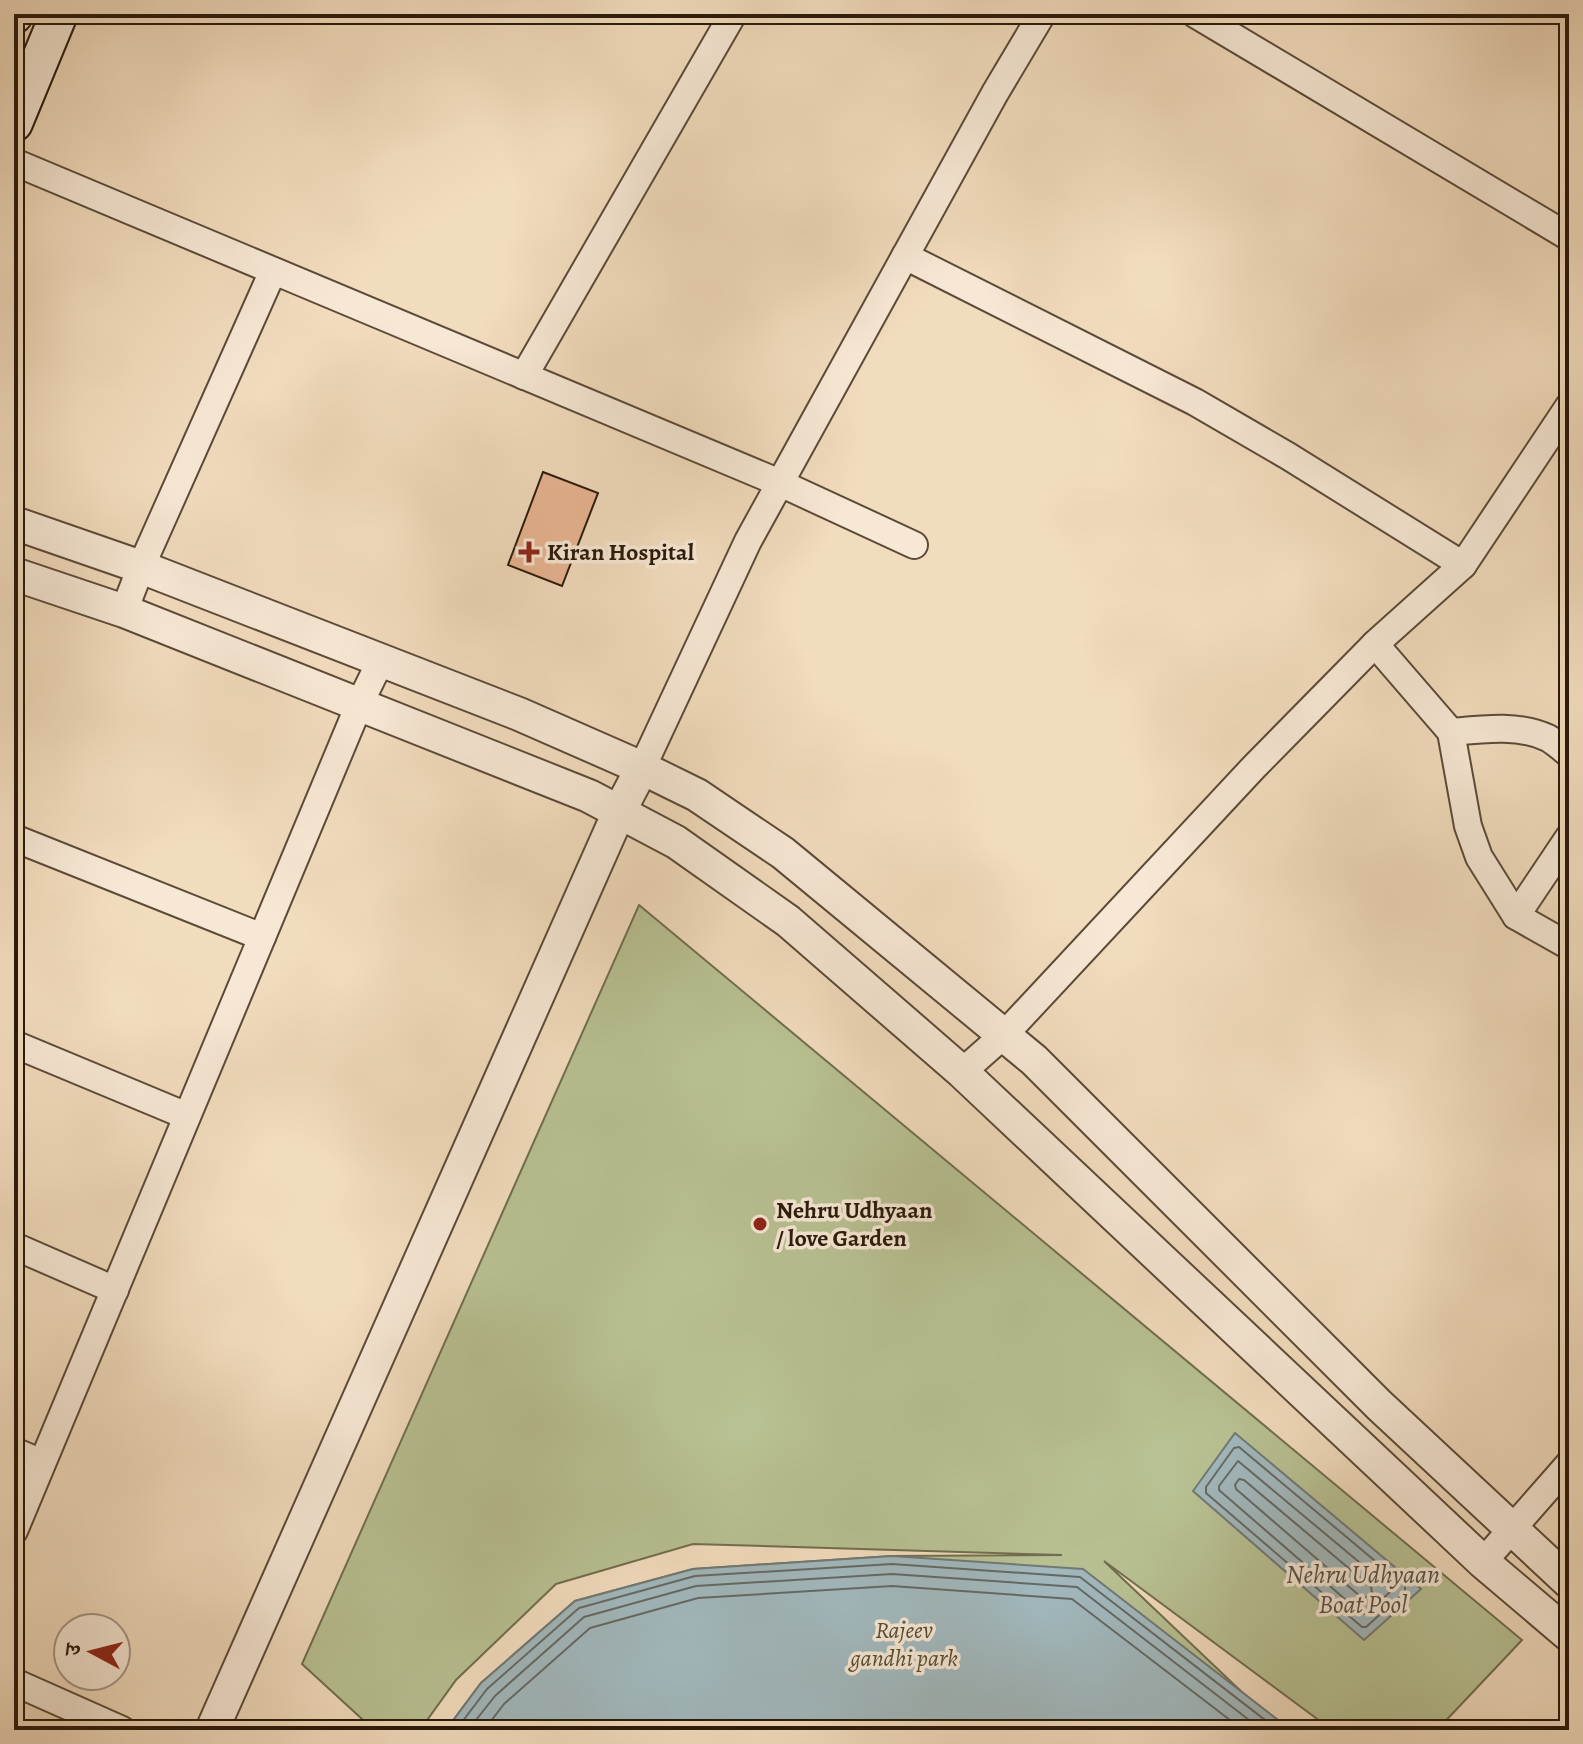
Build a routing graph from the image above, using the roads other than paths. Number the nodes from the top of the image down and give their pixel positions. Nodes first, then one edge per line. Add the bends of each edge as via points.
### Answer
1 (59, 14) edge
2 (733, 14) edge
3 (1042, 14) edge
4 (1195, 14) edge
5 (14, 123) edge
6 (14, 162) edge
7 (1569, 237) edge
8 (905, 256) junction
9 (273, 271) junction
10 (524, 376) junction
11 (1569, 406) edge
12 (780, 483) junction
13 (14, 523) edge
14 (914, 545) dead end
15 (1463, 565) junction
16 (141, 567) junction
17 (14, 574) edge
18 (124, 611) junction
19 (1375, 644) junction
20 (381, 660) junction
21 (359, 705) junction
22 (1451, 732) junction
23 (1569, 754) edge
24 (642, 768) junction
25 (619, 812) junction
26 (1569, 837) edge
27 (14, 838) edge
28 (1516, 916) junction
29 (262, 937) junction
30 (1569, 946) edge
31 (1005, 1034) junction
32 (14, 1044) edge
33 (962, 1072) junction
34 (187, 1116) junction
35 (14, 1246) edge
36 (115, 1290) junction
37 (14, 1451) edge
38 (42, 1463) junction
39 (1569, 1464) edge
40 (1513, 1530) junction
41 (14, 1531) edge
42 (1483, 1562) junction
43 (1569, 1582) edge
44 (1569, 1635) edge
45 (14, 1682) edge
46 (122, 1730) edge
47 (212, 1730) edge

1 - 5 main road
2 - 10 street
3 - 8 street
4 - 7 street
6 - 9 street
8 - 12 street
8 - 15 street via 1195,402
9 - 10 street
9 - 16 street
10 - 12 street
11 - 15 street
12 - 14 street
12 - 24 street
13 - 16 street
15 - 19 street
16 - 18 street
16 - 20 street
17 - 18 street
18 - 21 street
19 - 22 street
19 - 31 street
20 - 21 street
20 - 24 street
21 - 25 street
21 - 29 street
22 - 23 street via 1521,731 1548,738
22 - 28 street via 1468,826 1479,857
24 - 25 street
24 - 31 street via 697,795 783,853
25 - 33 street via 676,842 788,921
25 - 47 street
26 - 28 street
27 - 29 street
28 - 30 street
29 - 34 street
31 - 33 street
31 - 40 street via 1379,1405
32 - 34 street
33 - 42 street
34 - 36 street
35 - 36 street
36 - 38 street
37 - 38 street
38 - 41 street
39 - 40 street
40 - 42 street
40 - 43 street
42 - 44 street
45 - 46 street

